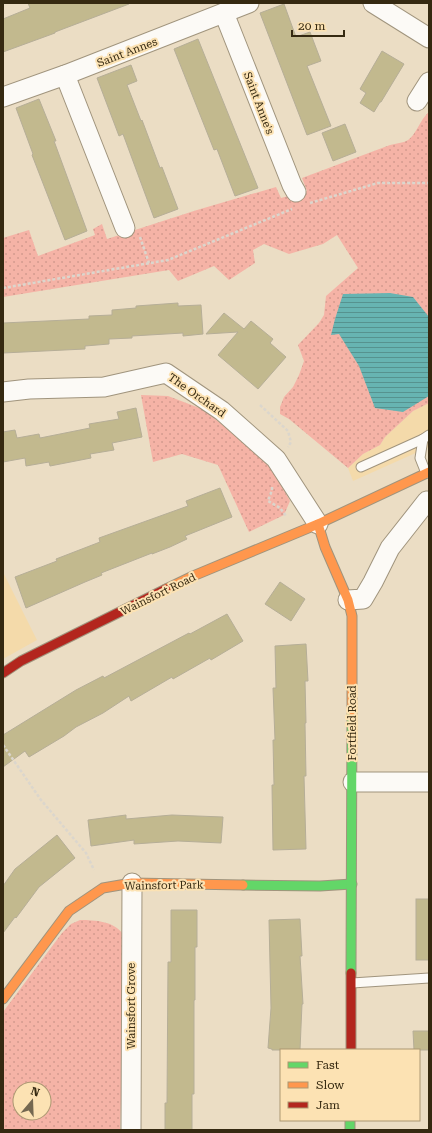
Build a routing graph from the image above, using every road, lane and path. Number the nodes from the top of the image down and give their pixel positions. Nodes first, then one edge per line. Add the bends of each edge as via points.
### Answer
1 (249, 3) edge
2 (373, 3) edge
3 (224, 13) junction
4 (429, 38) edge
5 (65, 76) junction
6 (429, 82) edge
7 (3, 97) edge
8 (417, 101) dead end
9 (429, 183) edge
10 (299, 202) junction
11 (131, 229) joint
12 (149, 263) junction
13 (3, 288) edge
14 (3, 392) edge
15 (426, 437) edge
16 (361, 467) dead end
17 (428, 472) edge
18 (427, 501) dead end
19 (318, 524) junction
20 (348, 600) junction
21 (3, 673) edge
22 (3, 745) edge
23 (352, 782) junction
24 (429, 782) edge
25 (132, 882) junction
26 (352, 884) junction
27 (103, 888) junction
28 (429, 978) edge
29 (352, 983) junction
30 (3, 999) edge
31 (351, 1049) edge
32 (131, 1130) edge

1 - 3 street, Saint Annes
2 - 4 street
3 - 5 street, Saint Annes
3 - 10 street, Saint Anne's
5 - 7 street, Saint Annes
5 - 11 street
6 - 8 street
9 - 10 path via 378,183
10 - 12 path via 168,260
11 - 12 path
12 - 13 path
14 - 19 street, The Orchard via 104,386 166,373 222,412 276,459
15 - 16 lane
15 - 17 lane via 420,458
17 - 19 street
18 - 20 street via 390,548 363,599
19 - 20 street, Fortfield Road
19 - 21 street, Wainsfort Road via 193,576 21,661
20 - 23 street, Fortfield Road via 352,616
22 - 27 path via 41,800 86,853
23 - 24 street
23 - 26 street, Fortfield Road
25 - 26 street, Wainsfort Park via 320,886
25 - 27 street, Wainsfort Park
25 - 32 street, Wainsfort Grove
26 - 29 street, Fortfield Road
27 - 30 street, Wainsfort Park via 69,911
28 - 29 lane
29 - 31 street, Fortfield Road

